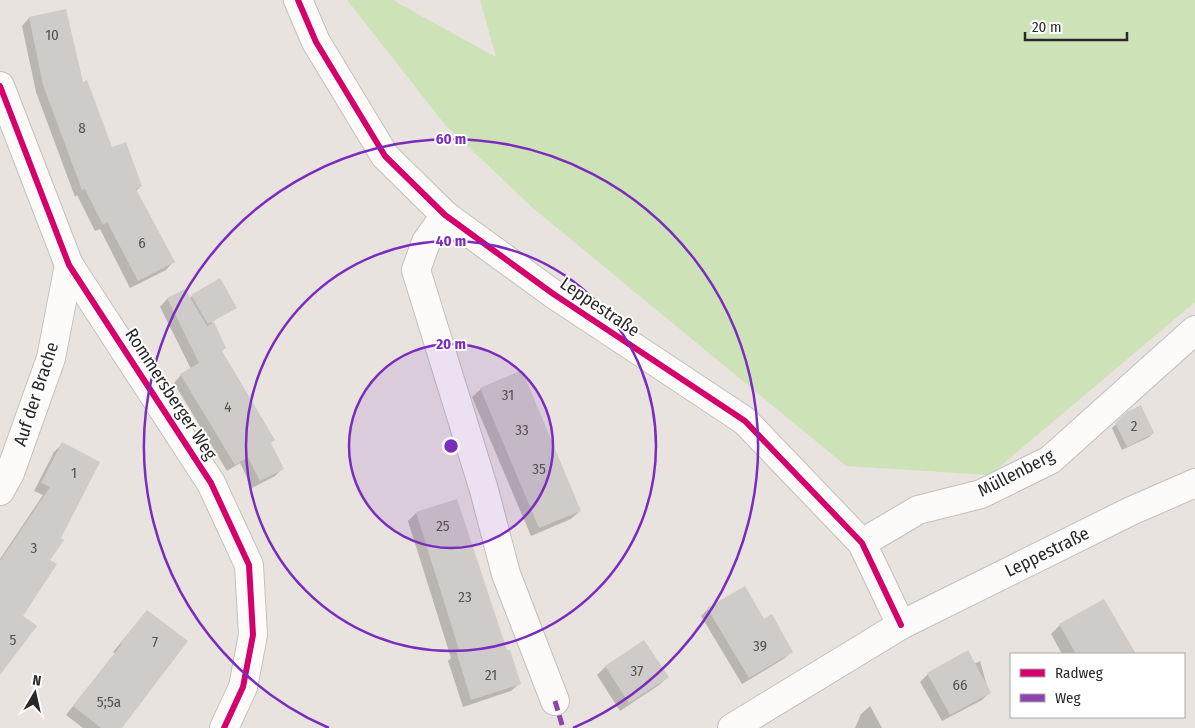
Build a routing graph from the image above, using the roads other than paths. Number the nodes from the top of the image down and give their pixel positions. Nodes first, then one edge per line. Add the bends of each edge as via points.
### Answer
1 (298, 0) edge
2 (0, 86) edge
3 (445, 215) junction
4 (69, 265) junction
5 (1195, 330) edge
6 (1195, 483) edge
7 (0, 491) edge
8 (862, 542) junction
9 (901, 625) junction
10 (555, 701) dead end
11 (224, 728) edge
12 (732, 728) edge

1 - 3 street, Leppestraße via 316,42 385,156
2 - 4 street, Rommersberger Weg
3 - 8 street, Leppestraße via 552,293 745,421
3 - 10 street via 426,242 416,270 484,490 506,574
4 - 7 street, Auf der Brache via 51,358 10,473
4 - 11 street, Rommersberger Weg via 211,483 249,566 254,635 243,687
5 - 8 street, Müllenberg via 1050,460 981,494 918,510
6 - 9 street, Leppestraße
8 - 9 street, Leppestraße
9 - 12 street, Leppestraße

